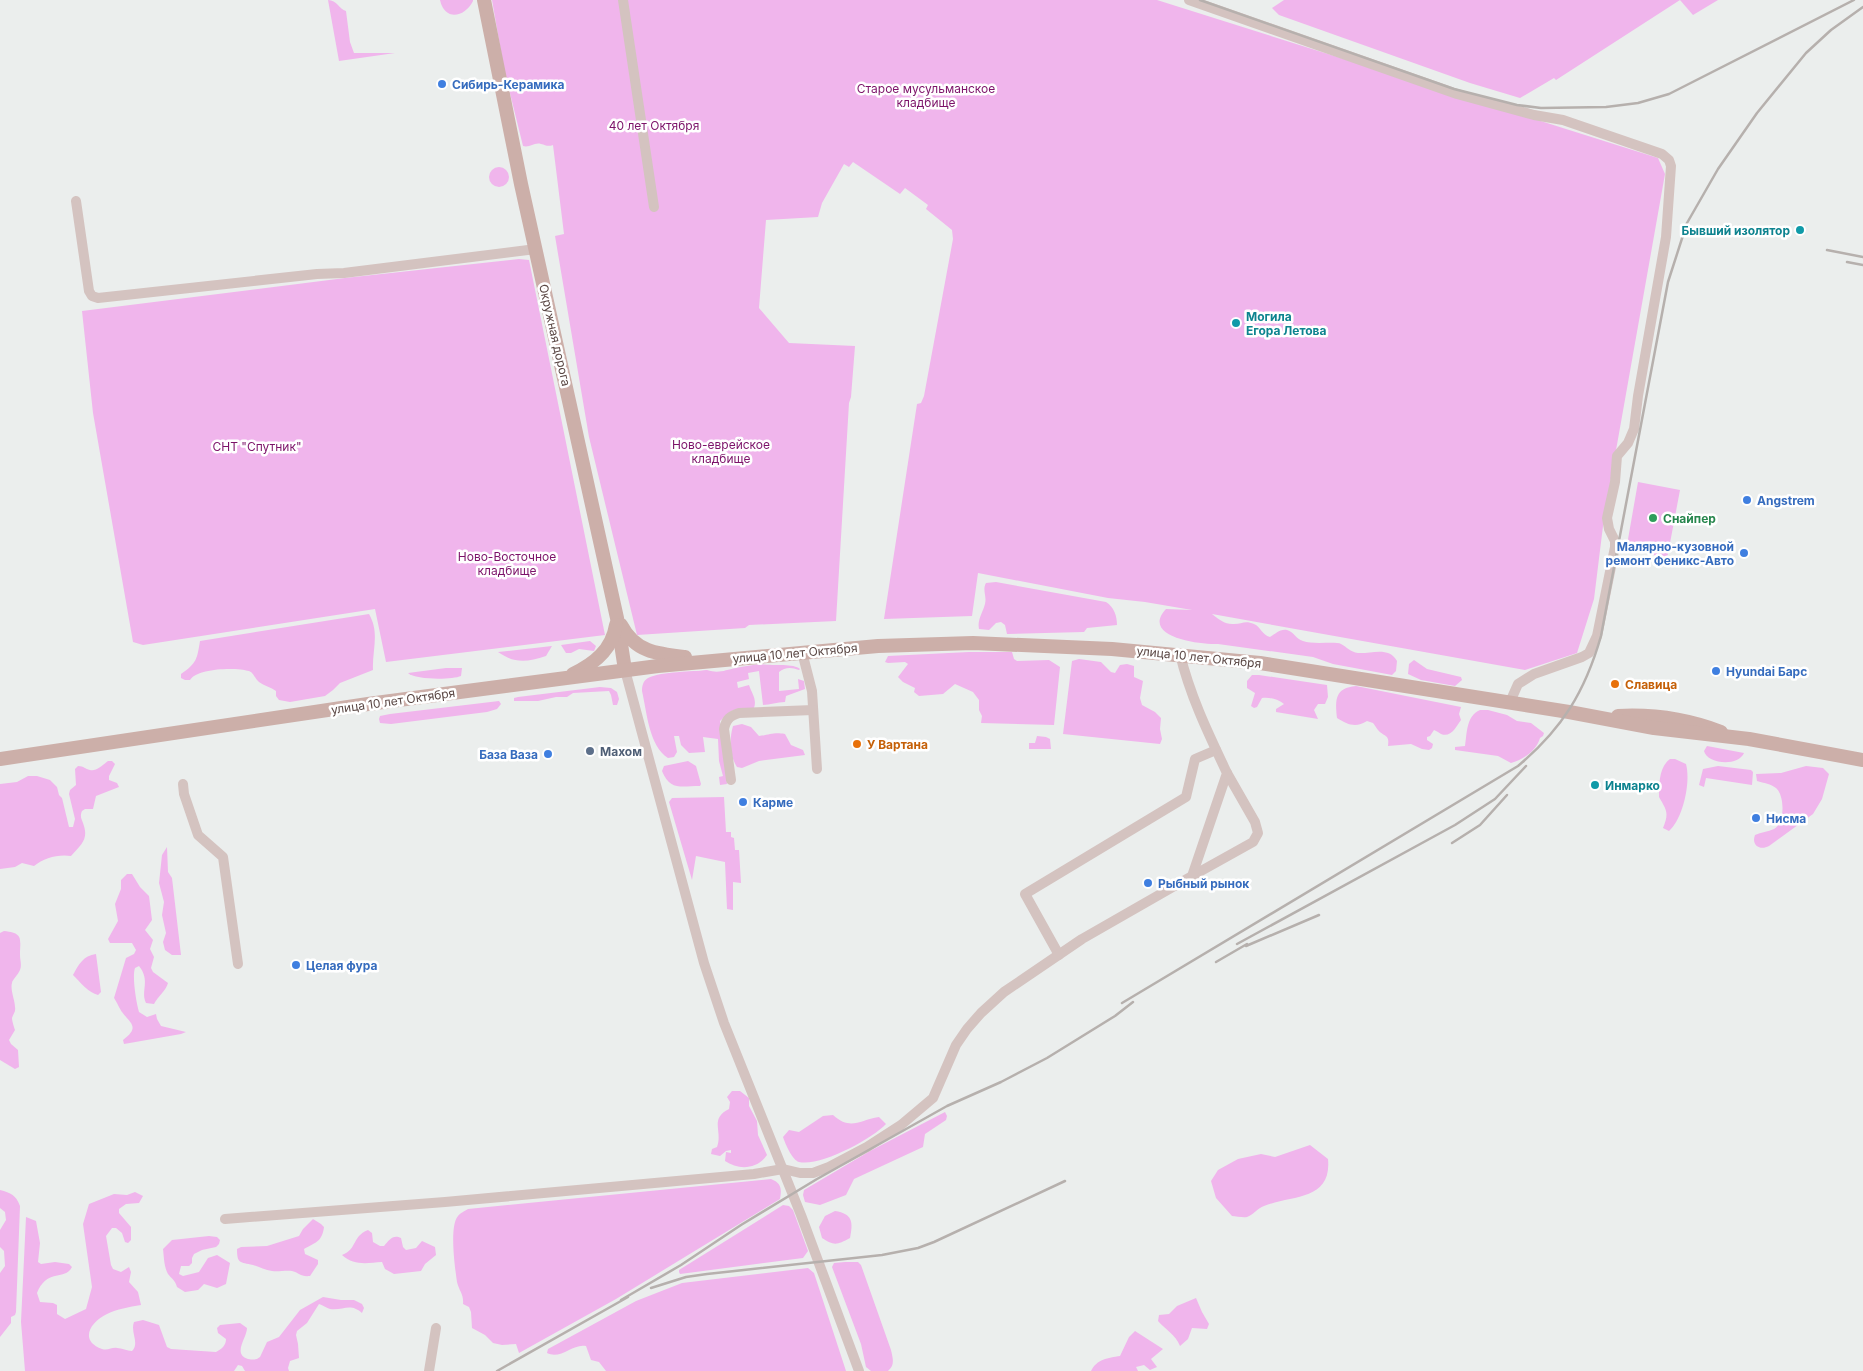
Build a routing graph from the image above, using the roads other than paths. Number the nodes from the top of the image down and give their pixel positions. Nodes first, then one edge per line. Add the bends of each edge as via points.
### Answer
1 (484, 0) edge
2 (623, 0) edge
3 (1189, 0) edge
4 (76, 201) dead end
5 (654, 207) dead end
6 (536, 249) junction
7 (617, 618) junction
8 (802, 652) junction
9 (1180, 654) junction
10 (705, 661) junction
11 (625, 670) junction
12 (558, 680) junction
13 (1510, 702) junction
14 (813, 710) junction
15 (1216, 750) junction
16 (0, 759) edge
17 (1863, 760) edge
18 (817, 769) dead end
19 (1227, 773) junction
20 (731, 780) dead end
21 (183, 784) dead end
22 (1192, 876) junction
23 (1059, 955) junction
24 (238, 964) dead end
25 (783, 1170) junction
26 (225, 1219) dead end
27 (436, 1328) dead end
28 (429, 1371) edge
29 (859, 1371) edge

1 - 6 main road, Окружная дорога
2 - 5 street
3 - 13 street via 1449,91 1562,120 1662,154 1672,166 1666,237 1634,429 1616,461 1607,518 1615,547 1597,636 1589,652 1582,657 1534,674 1518,684
4 - 6 street via 89,291 98,298 344,273
6 - 7 main road, Окружная дорога
7 - 10 main road via 630,640 644,649
7 - 11 main road, Окружная дорога
7 - 12 main road via 615,633 605,653 589,666
8 - 9 main road, улица 10 лет Октября via 972,643
8 - 10 main road, улица 10 лет Октября
8 - 14 street via 812,691
9 - 13 main road, улица 10 лет Октября via 1337,674
9 - 15 street via 1186,678
10 - 11 main road, улица 10 лет Октября
11 - 12 main road, улица 10 лет Октября
11 - 25 street via 704,962 724,1022
12 - 16 main road, улица 10 лет Октября via 368,704
13 - 17 main road, улица 10 лет Октября via 1591,716 1676,718 1736,737
14 - 18 street
14 - 20 street via 730,716 724,729
15 - 19 street
15 - 23 street via 1194,759 1186,797 1025,894
19 - 22 street
19 - 22 street via 1258,833 1253,842
21 - 24 street via 198,835 223,857
22 - 23 street
23 - 25 street via 1004,992 967,1029 956,1045 933,1098 901,1126 867,1147 813,1173
25 - 26 street
25 - 29 street
27 - 28 street

